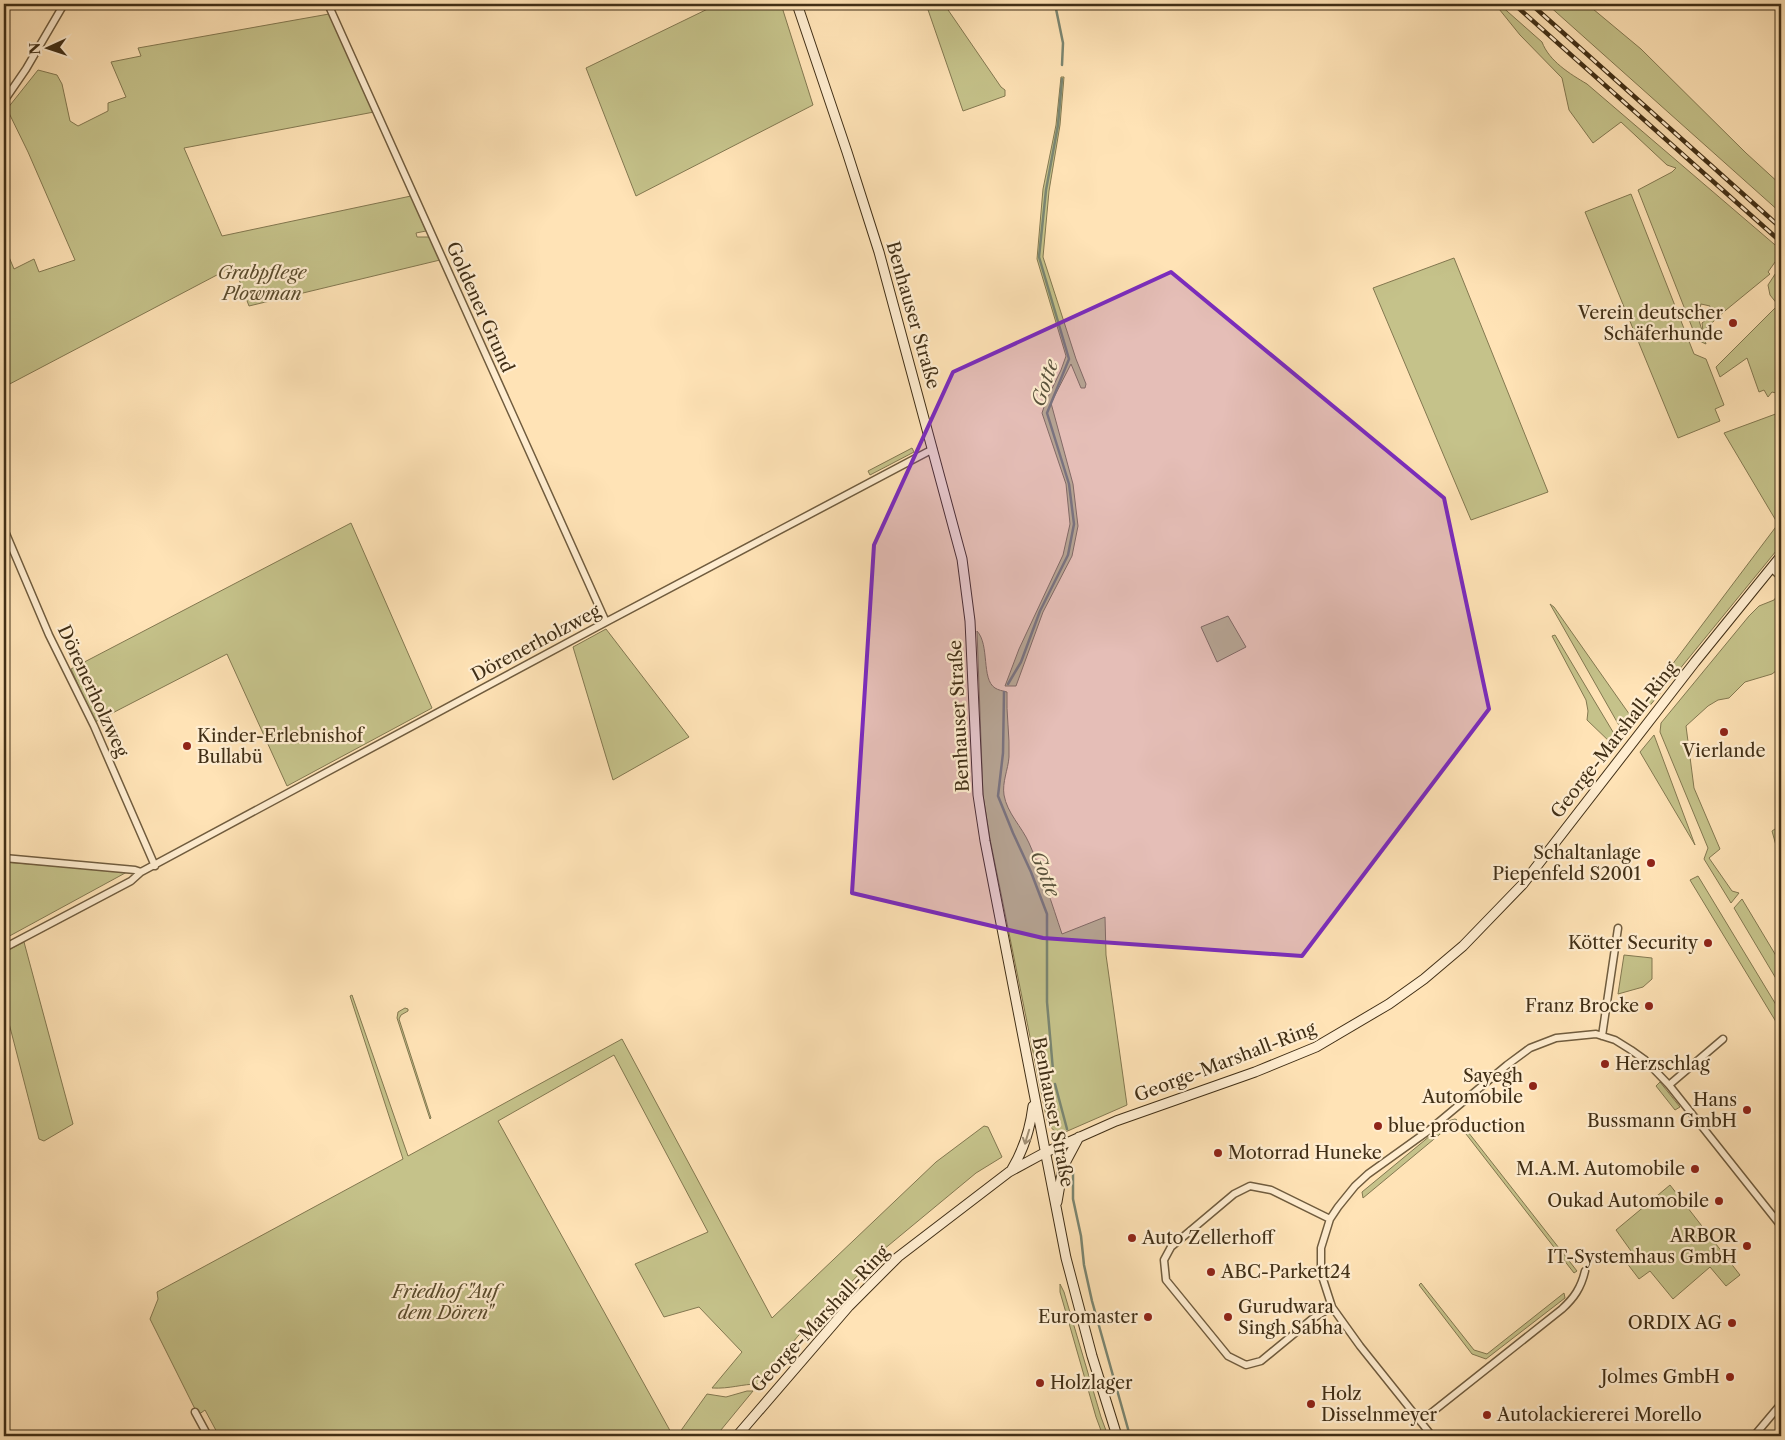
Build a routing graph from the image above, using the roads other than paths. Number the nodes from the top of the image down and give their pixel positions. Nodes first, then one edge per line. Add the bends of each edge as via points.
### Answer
1 (64, 4) edge
2 (328, 4) edge
3 (797, 4) edge
4 (4, 101) edge
5 (933, 449) junction
6 (4, 529) edge
7 (1781, 556) edge
8 (1772, 568) junction
9 (1781, 577) edge
10 (606, 622) junction
11 (4, 858) edge
12 (155, 866) junction
13 (141, 872) junction
14 (1618, 928) dead end
15 (4, 948) edge
16 (1602, 1036) junction
17 (1723, 1039) dead end
18 (1669, 1085) junction
19 (1034, 1099) junction
20 (1079, 1137) junction
21 (1044, 1153) junction
22 (1010, 1172) junction
23 (1056, 1210) junction
24 (1330, 1219) junction
25 (1781, 1226) edge
26 (1585, 1271) dead end
27 (1332, 1307) junction
28 (1781, 1404) edge
29 (195, 1412) dead end
30 (1421, 1421) junction
31 (208, 1436) edge
32 (737, 1436) edge
33 (1117, 1436) edge
34 (1432, 1436) edge
35 (1754, 1436) edge

1 - 4 street
2 - 10 street, Goldener Grund
3 - 5 main road, Benhauser Straße via 873,234
5 - 10 street, Dörenerholzweg
5 - 19 main road, Benhauser Straße via 967,587 978,795 984,841
6 - 12 street, Dörenerholzweg
7 - 8 main road, George-Marshall-Ring
8 - 9 street
8 - 20 main road, George-Marshall-Ring via 1522,884 1463,946 1431,974 1389,1004 1316,1047
10 - 12 street, Dörenerholzweg
11 - 13 street
12 - 13 street, Dörenerholzweg
13 - 15 street, Dörenerholzweg via 131,881
14 - 16 street
16 - 18 street via 1615,1040 1645,1060
16 - 24 street via 1556,1038 1530,1048 1368,1174
17 - 18 street
18 - 25 street
19 - 21 main road, Benhauser Straße
19 -> 22 main road via 1025,1144
20 - 21 main road, George-Marshall-Ring
20 - 23 main road via 1064,1167
21 - 22 main road, George-Marshall-Ring
21 - 23 main road, Benhauser Straße
22 - 32 main road, George-Marshall-Ring via 898,1257 838,1318
23 - 33 main road, Benhauser Straße via 1075,1294
24 - 27 street via 1321,1248 1320,1268
24 - 27 street via 1271,1190 1250,1186 1234,1194 1172,1247 1164,1260 1164,1270 1166,1280 1228,1356 1246,1365 1261,1361 1312,1319
26 - 30 street via 1582,1285 1567,1304
27 - 30 street
28 - 35 street
29 - 31 street
30 - 34 street

